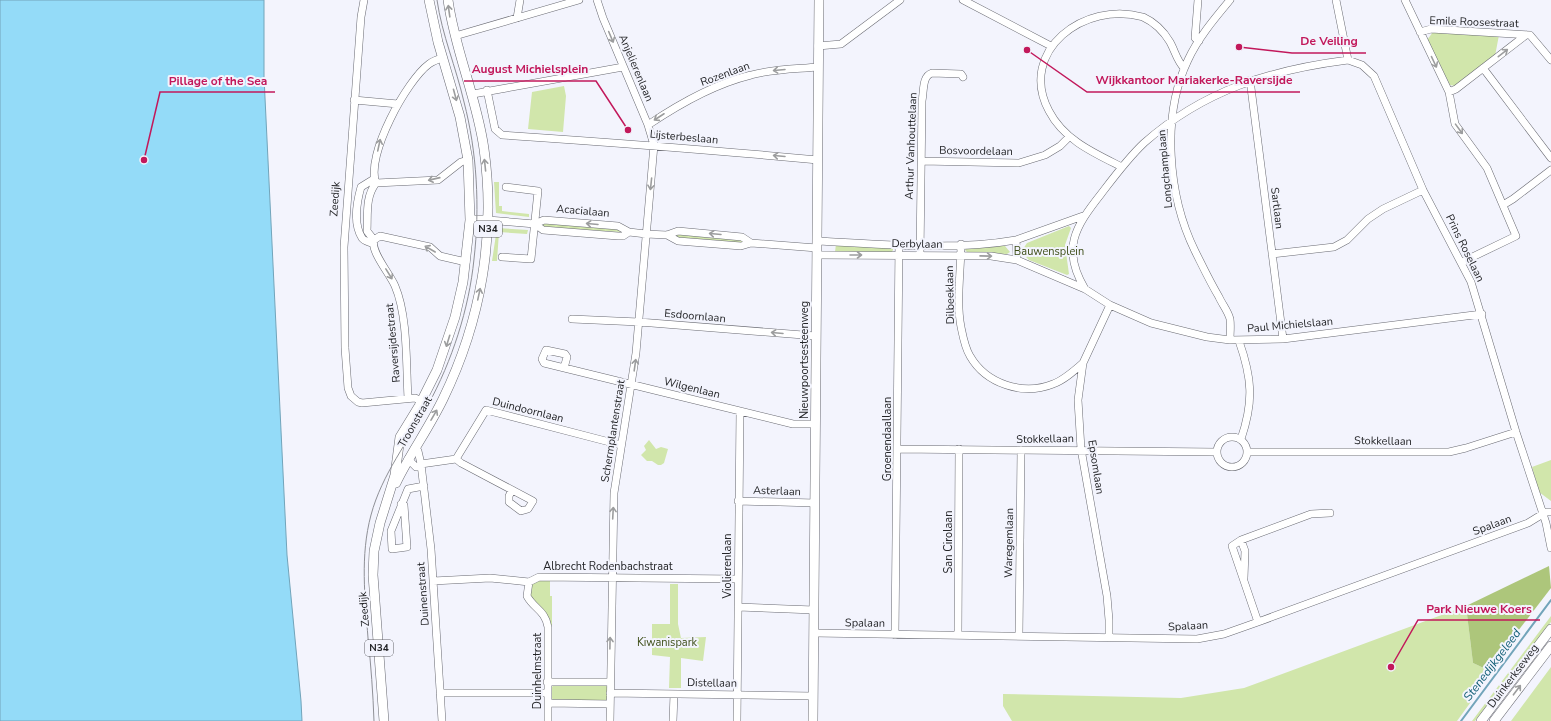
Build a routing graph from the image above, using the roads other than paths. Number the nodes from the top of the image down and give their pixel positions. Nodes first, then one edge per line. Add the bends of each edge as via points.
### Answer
1 (364, 0) edge
2 (429, 0) edge
3 (448, 0) edge
4 (520, 0) edge
5 (579, 0) edge
6 (597, 0) edge
7 (819, 0) edge
8 (900, 0) edge
9 (963, 0) edge
10 (1198, 0) edge
11 (1230, 0) edge
12 (1336, 0) edge
13 (1405, 0) edge
14 (517, 18) junction
15 (1420, 32) junction
16 (1526, 35) junction
17 (455, 36) junction
18 (1199, 41) junction
19 (818, 46) junction
20 (1049, 46) junction
21 (443, 58) junction
22 (1348, 60) junction
23 (1551, 60) edge
24 (623, 66) junction
25 (818, 68) junction
26 (1184, 68) junction
27 (1483, 68) junction
28 (963, 77) dead end
29 (1250, 80) junction
30 (487, 90) junction
31 (1449, 92) junction
32 (473, 94) junction
33 (354, 100) junction
34 (398, 104) junction
35 (1171, 121) junction
36 (648, 125) junction
37 (1069, 136) junction
38 (654, 145) junction
39 (1551, 158) edge
40 (468, 160) junction
41 (818, 160) junction
42 (922, 161) junction
43 (1122, 167) junction
44 (1551, 170) edge
45 (375, 181) junction
46 (506, 187) dead end
47 (1423, 190) junction
48 (1504, 204) junction
49 (343, 209) junction
50 (357, 210) junction
51 (1083, 216) junction
52 (470, 220) junction
53 (488, 220) junction
54 (535, 224) junction
55 (629, 232) junction
56 (646, 234) junction
57 (1016, 240) junction
58 (373, 242) junction
59 (899, 244) junction
60 (919, 244) junction
61 (961, 244) junction
62 (817, 248) junction
63 (1272, 254) junction
64 (899, 255) junction
65 (920, 255) junction
66 (961, 256) junction
67 (502, 257) dead end
68 (1017, 260) junction
69 (466, 262) junction
70 (1462, 262) junction
71 (1085, 289) junction
72 (1110, 305) junction
73 (1482, 314) junction
74 (572, 319) dead end
75 (639, 322) junction
76 (816, 336) junction
77 (1283, 339) junction
78 (1230, 340) junction
79 (1239, 340) junction
80 (1083, 363) junction
81 (564, 368) dead end
82 (632, 385) junction
83 (408, 398) junction
84 (422, 402) junction
85 (740, 411) junction
86 (815, 424) junction
87 (1516, 432) junction
88 (1241, 439) junction
89 (621, 445) junction
90 (398, 447) junction
91 (414, 449) junction
92 (898, 449) junction
93 (959, 450) junction
94 (1022, 450) junction
95 (1081, 450) junction
96 (1217, 452) junction
97 (1248, 452) junction
98 (408, 458) junction
99 (456, 459) junction
100 (421, 465) junction
101 (424, 486) junction
102 (512, 490) dead end
103 (389, 497) junction
104 (738, 500) junction
105 (815, 503) junction
106 (401, 504) junction
107 (1551, 512) edge
108 (1330, 513) dead end
109 (1542, 515) junction
110 (1241, 540) junction
111 (1551, 548) edge
112 (612, 577) junction
113 (737, 579) junction
114 (433, 581) junction
115 (529, 582) junction
116 (1244, 582) junction
117 (738, 607) junction
118 (814, 610) junction
119 (1258, 622) junction
120 (1551, 629) edge
121 (814, 633) junction
122 (896, 634) junction
123 (958, 635) junction
124 (1019, 636) junction
125 (1109, 638) junction
126 (1551, 646) edge
127 (547, 682) junction
128 (610, 682) junction
129 (440, 693) junction
130 (548, 693) junction
131 (610, 693) junction
132 (674, 694) junction
133 (737, 694) junction
134 (813, 696) junction
135 (549, 703) junction
136 (610, 704) junction
137 (384, 721) edge
138 (442, 721) edge
139 (548, 721) edge
140 (610, 721) edge
141 (673, 721) edge
142 (737, 721) edge
143 (813, 721) edge
144 (1481, 721) edge
145 (1494, 721) edge

1 - 33 street, Zeedijk
2 - 21 main road, Troonstraat / N34
17 -> 3 main road, Troonstraat / N34
4 - 14 street
5 - 14 street
6 -> 24 street, Anjelierenlaan
7 - 19 main road, Nieuwpoortsesteenweg
8 - 19 street via 841,44
9 - 20 street
10 - 18 street via 1195,38
11 - 18 street, Longchamplaan
12 - 22 street
13 - 15 street
14 - 17 street
15 - 16 street, Emile Roosestraat via 1431,29
15 -> 31 street
16 - 23 street, Emile Roosestraat via 1534,38
27 -> 16 street, Emile Roosestraat
17 - 32 main road, Troonstraat / N34
18 - 26 street, Longchamplaan
19 - 25 main road, Nieuwpoortsesteenweg
20 - 26 street via 1062,29 1078,17 1093,12 1127,11 1156,25 1169,41
20 - 37 street via 1044,60 1042,91 1048,110
21 - 34 street, Raversijdestraat via 425,67
21 -> 40 main road, Troonstraat / N34 via 460,117
22 - 29 street via 1304,66
22 - 47 street, Prins Roselaan via 1362,65 1374,76
24 - 30 street
24 - 36 street, Anjelierenlaan
25 -> 36 street, Rozenlaan via 774,70 750,75 695,97
25 - 41 main road, Nieuwpoortsesteenweg
26 - 35 street, Longchamplaan via 1178,84
27 - 31 street, Emile Roosestraat
27 - 39 street
28 - 42 street, Arthur Vanhouttelaan via 961,74 932,72 925,78 922,101
29 - 35 street via 1226,90
29 - 63 street, Sartlaan
30 - 32 street
30 - 38 street, Lijsterbeslaan via 494,129 502,135
31 -> 48 street via 1455,124 1487,168
53 -> 32 main road, Troonstraat / N34 via 484,149
33 - 34 street
33 - 49 street, Zeedijk
45 -> 34 street, Raversijdestraat via 380,141
35 - 43 street via 1143,144
35 - 78 street, Longchamplaan via 1177,204 1193,248 1230,317
36 - 38 street, Anjelierenlaan
37 - 42 street, Bosvoordelaan via 1060,146 1045,155 1019,163
37 - 43 street via 1094,153
41 -> 38 street, Lijsterbeslaan
38 -> 56 street, Schermplantenstraat
40 -> 45 street via 461,162 438,180
40 - 52 main road, Troonstraat / N34
41 - 62 main road, Nieuwpoortsesteenweg
42 - 60 street, Arthur Vanhouttelaan
43 - 51 street
44 - 48 street
45 - 50 street via 361,187
45 - 58 street, Raversijdestraat via 370,191 368,208 368,231
46 - 54 street via 538,190
47 - 63 street via 1383,209 1368,219 1347,240 1334,247
47 - 70 street, Prins Roselaan
48 - 70 street via 1516,236
49 - 50 street
49 - 83 street, Zeedijk via 348,388 351,396 362,403
50 - 58 street via 358,229 362,239
51 - 57 street
51 - 71 street via 1074,236 1072,249 1078,276
52 - 53 main road, Acacialaan / N34
52 - 69 main road, Troonstraat / N34
53 - 54 street, Acacialaan
91 -> 53 main road, Troonstraat / N34 via 442,400 466,343 482,282
55 -> 54 street, Acacialaan via 618,226 544,220
54 - 55 street, Acacialaan via 543,230 623,236
54 - 67 street via 531,259
55 - 56 street, Acacialaan
56 - 62 street, Acacialaan via 667,236 678,241
56 - 75 street, Schermplantenstraat
57 - 61 street, Derbylaan via 993,244
57 - 68 street
69 -> 58 street via 440,256 430,247 414,243 380,236
58 -> 83 street, Raversijdestraat via 399,295
59 - 60 street, Derbylaan
59 - 62 street, Derbylaan
59 - 64 street, Groenendaallaan
60 - 61 street, Derbylaan
60 - 65 street, Arthur Vanhouttelaan
61 - 66 street, Dilbeeklaan
62 -> 64 street, Derbylaan
62 - 76 main road, Nieuwpoortsesteenweg
63 - 77 street, Sartlaan
64 - 65 street, Derbylaan
64 - 92 street, Groenendaallaan
65 - 66 street, Derbylaan
66 -> 68 street, Derbylaan via 991,256
66 - 80 street, Dilbeeklaan via 960,325 970,356 980,370 993,380 1008,386 1036,388 1053,384
68 - 71 street
69 -> 84 main road, Troonstraat / N34 via 447,346
70 - 73 street, Prins Roselaan via 1472,282
71 - 72 street, Paul Michielslaan
72 - 78 street, Paul Michielslaan via 1151,323
72 - 80 street, Epsomlaan
73 - 77 street, Paul Michielslaan
73 - 87 street, Prins Roselaan
74 - 75 street, Esdoornlaan
76 -> 75 street, Esdoornlaan
82 -> 75 street, Schermplantenstraat
76 - 86 main road, Nieuwpoortsesteenweg
77 - 79 street, Paul Michielslaan
78 - 79 street, Paul Michielslaan
79 - 88 street via 1250,379 1248,418
80 - 95 street, Epsomlaan via 1078,400
81 - 82 street, Wilgenlaan
82 - 85 street, Wilgenlaan
82 - 89 street, Schermplantenstraat
83 - 84 street
84 - 90 main road, Troonstraat / N34 via 400,437
85 - 86 street, Wilgenlaan via 793,424
85 - 104 street, Violierenlaan
86 - 105 main road, Nieuwpoortsesteenweg
87 - 97 street, Stokkellaan via 1449,452
87 - 109 street, Prins Roselaan
88 - 96 street via 1225,438
88 - 97 street
89 - 99 street, Duindoornlaan via 486,410
112 -> 89 street, Schermplantenstraat via 614,493
90 - 98 main road, Troonstraat
90 - 103 main road, Zeedijk / N34 via 395,475
91 - 98 main road, Troonstraat / N34
91 - 100 street, Duinenstraat via 418,451
92 - 93 street, Stokkellaan
92 - 122 street, Groenendaallaan
93 - 94 street, Stokkellaan
93 - 123 street, San Cirolaan
94 - 95 street, Stokkellaan
94 - 124 street, Waregemlaan
95 - 96 street, Stokkellaan
95 - 125 street, Epsomlaan via 1107,596
96 - 97 street via 1220,462 1229,467 1240,465 1247,458
98 - 100 street via 416,467
98 - 103 main road, Zeedijk / N34
99 - 100 street
99 - 102 street
100 - 101 street, Duinenstraat
101 - 106 street via 408,489
101 - 114 street, Duinenstraat
103 - 137 main road, Zeedijk / N34 via 380,523 373,559
104 - 105 street, Asterlaan
104 - 113 street, Violierenlaan
105 - 118 main road, Nieuwpoortsesteenweg
106 - 106 street via 391,531 392,549 407,547 404,506
107 - 109 street, Spalaan
108 - 110 street via 1312,514
109 - 111 street, Prins Roselaan
109 - 119 street, Spalaan via 1528,523
110 - 116 street via 1245,551
110 - 116 street via 1232,546
112 - 113 street, Albrecht Rodenbachstraat
112 - 115 street, Albrecht Rodenbachstraat via 540,576
128 -> 112 street, Schermplantenstraat
113 - 117 street, Violierenlaan
114 - 115 street, Albrecht Rodenbachstraat via 490,578
114 - 129 street, Duinenstraat
115 - 127 street, Duinhelmstraat via 527,596 544,614 548,627
116 - 119 street
117 - 118 street
117 - 133 street, Violierenlaan
118 - 121 main road, Nieuwpoortsesteenweg
119 - 125 street, Spalaan via 1224,634 1197,639
120 - 144 main road, Duinkerkseweg
121 - 122 street, Spalaan
121 - 134 main road, Nieuwpoortsesteenweg
122 - 123 street, Spalaan
123 - 124 street, Spalaan
124 - 125 street, Spalaan
145 -> 126 main road, Duinkerkseweg
127 - 128 street
127 - 130 street, Duinhelmstraat
128 - 131 street, Schermplantenstraat
129 - 130 street
129 - 138 street, Duinenstraat
130 - 135 street, Duinhelmstraat
131 - 132 street, Distellaan
131 - 136 street, Schermplantenstraat
132 - 133 street, Distellaan
132 - 141 street
133 - 134 street, Distellaan
133 - 142 street, Violierenlaan
134 - 143 main road, Nieuwpoortsesteenweg
135 - 136 street
135 - 139 street, Duinhelmstraat
136 - 140 street, Schermplantenstraat

